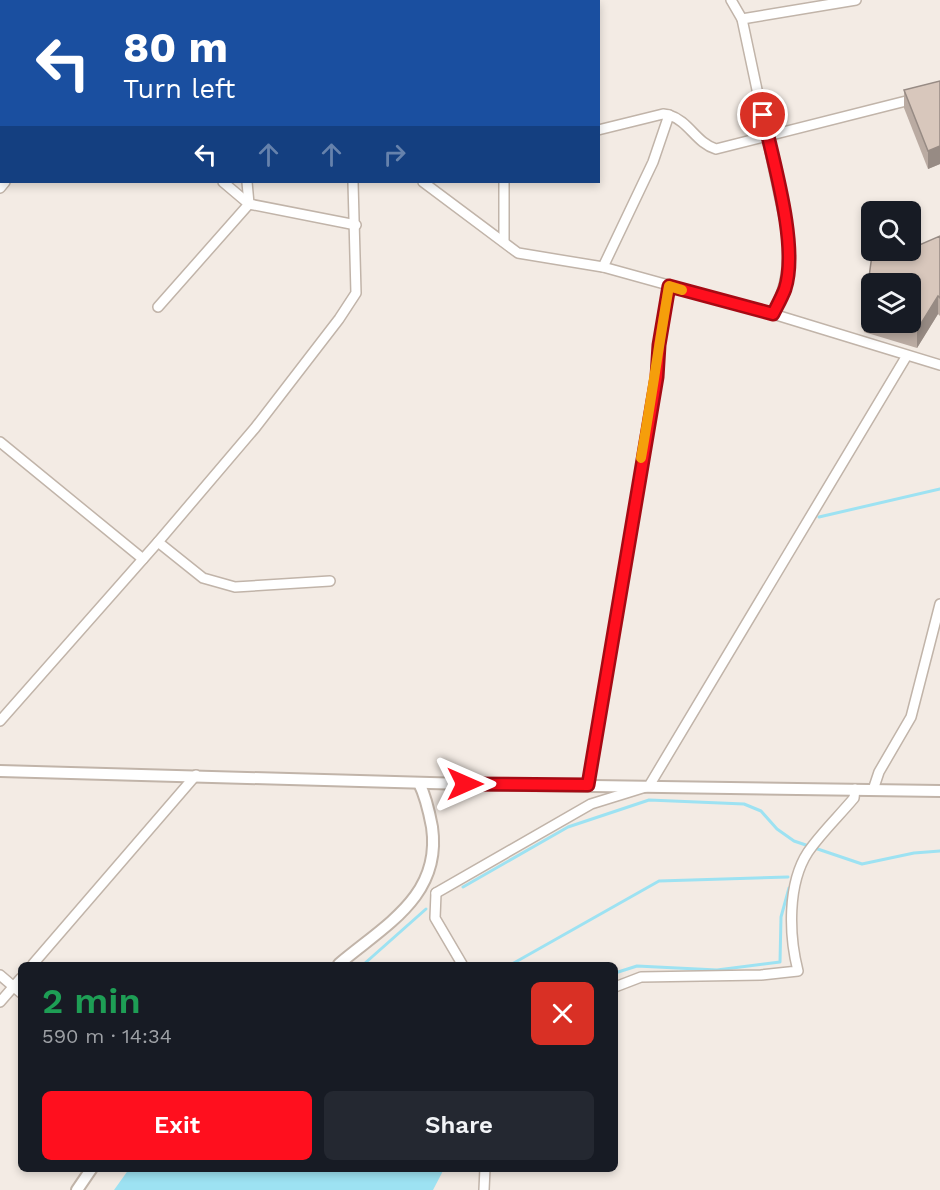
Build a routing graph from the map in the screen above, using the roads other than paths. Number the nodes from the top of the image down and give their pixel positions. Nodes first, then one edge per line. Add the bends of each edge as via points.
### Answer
1 (731, 0) edge
2 (856, 0) edge
3 (742, 19) junction
4 (929, 96) edge
5 (669, 115) junction
6 (600, 130) edge
7 (768, 137) junction
8 (224, 183) edge
9 (247, 183) edge
10 (353, 183) edge
11 (424, 183) edge
12 (504, 183) edge
13 (249, 204) junction
14 (356, 225) junction
15 (504, 242) junction
16 (603, 267) junction
17 (669, 286) junction
18 (158, 307) dead end
19 (773, 314) junction
20 (906, 357) junction
21 (940, 365) edge
22 (0, 442) edge
23 (158, 542) junction
24 (143, 559) junction
25 (330, 581) dead end
26 (940, 604) edge
27 (0, 722) edge
28 (0, 771) edge
29 (196, 775) junction
30 (419, 783) junction
31 (588, 785) junction
32 (649, 786) junction
33 (855, 789) junction
34 (873, 790) junction
35 (940, 791) edge
36 (423, 887) junction
37 (436, 893) junction
38 (35, 962) edge
39 (341, 962) edge
40 (461, 962) edge
41 (0, 975) edge
42 (618, 986) edge
43 (17, 989) edge
44 (0, 1002) edge
45 (89, 1172) edge
46 (485, 1172) edge
47 (77, 1190) edge
48 (484, 1190) edge

1 - 3 street
2 - 3 street
3 - 7 street
4 - 7 street
5 - 6 street
5 - 7 street via 677,117 706,146 716,149
5 - 16 street via 653,162
7 - 19 street via 787,231 789,265 785,288
8 - 13 street
9 - 13 street
10 - 14 street
11 - 15 street
12 - 15 street
13 - 14 street
13 - 18 street
14 - 23 street via 356,293 255,428
15 - 16 street via 518,253
16 - 17 street
17 - 19 street
17 - 31 street
19 - 20 street
20 - 21 street
20 - 32 street
22 - 24 street
23 - 24 street
23 - 25 street via 203,578 235,587
24 - 27 street
26 - 34 street via 911,717
28 - 29 street
29 - 30 street
29 - 38 street
30 - 31 street
30 - 36 street via 429,811 434,846
31 - 32 street
32 - 33 street
32 - 37 street via 591,804
33 - 34 street
33 - 42 street via 854,798 808,852 795,885 791,945 798,971 641,977
34 - 35 street
36 - 37 street
36 - 39 street via 398,915
37 - 40 street via 435,918
41 - 43 street
43 - 44 street
45 - 47 street
46 - 48 street

